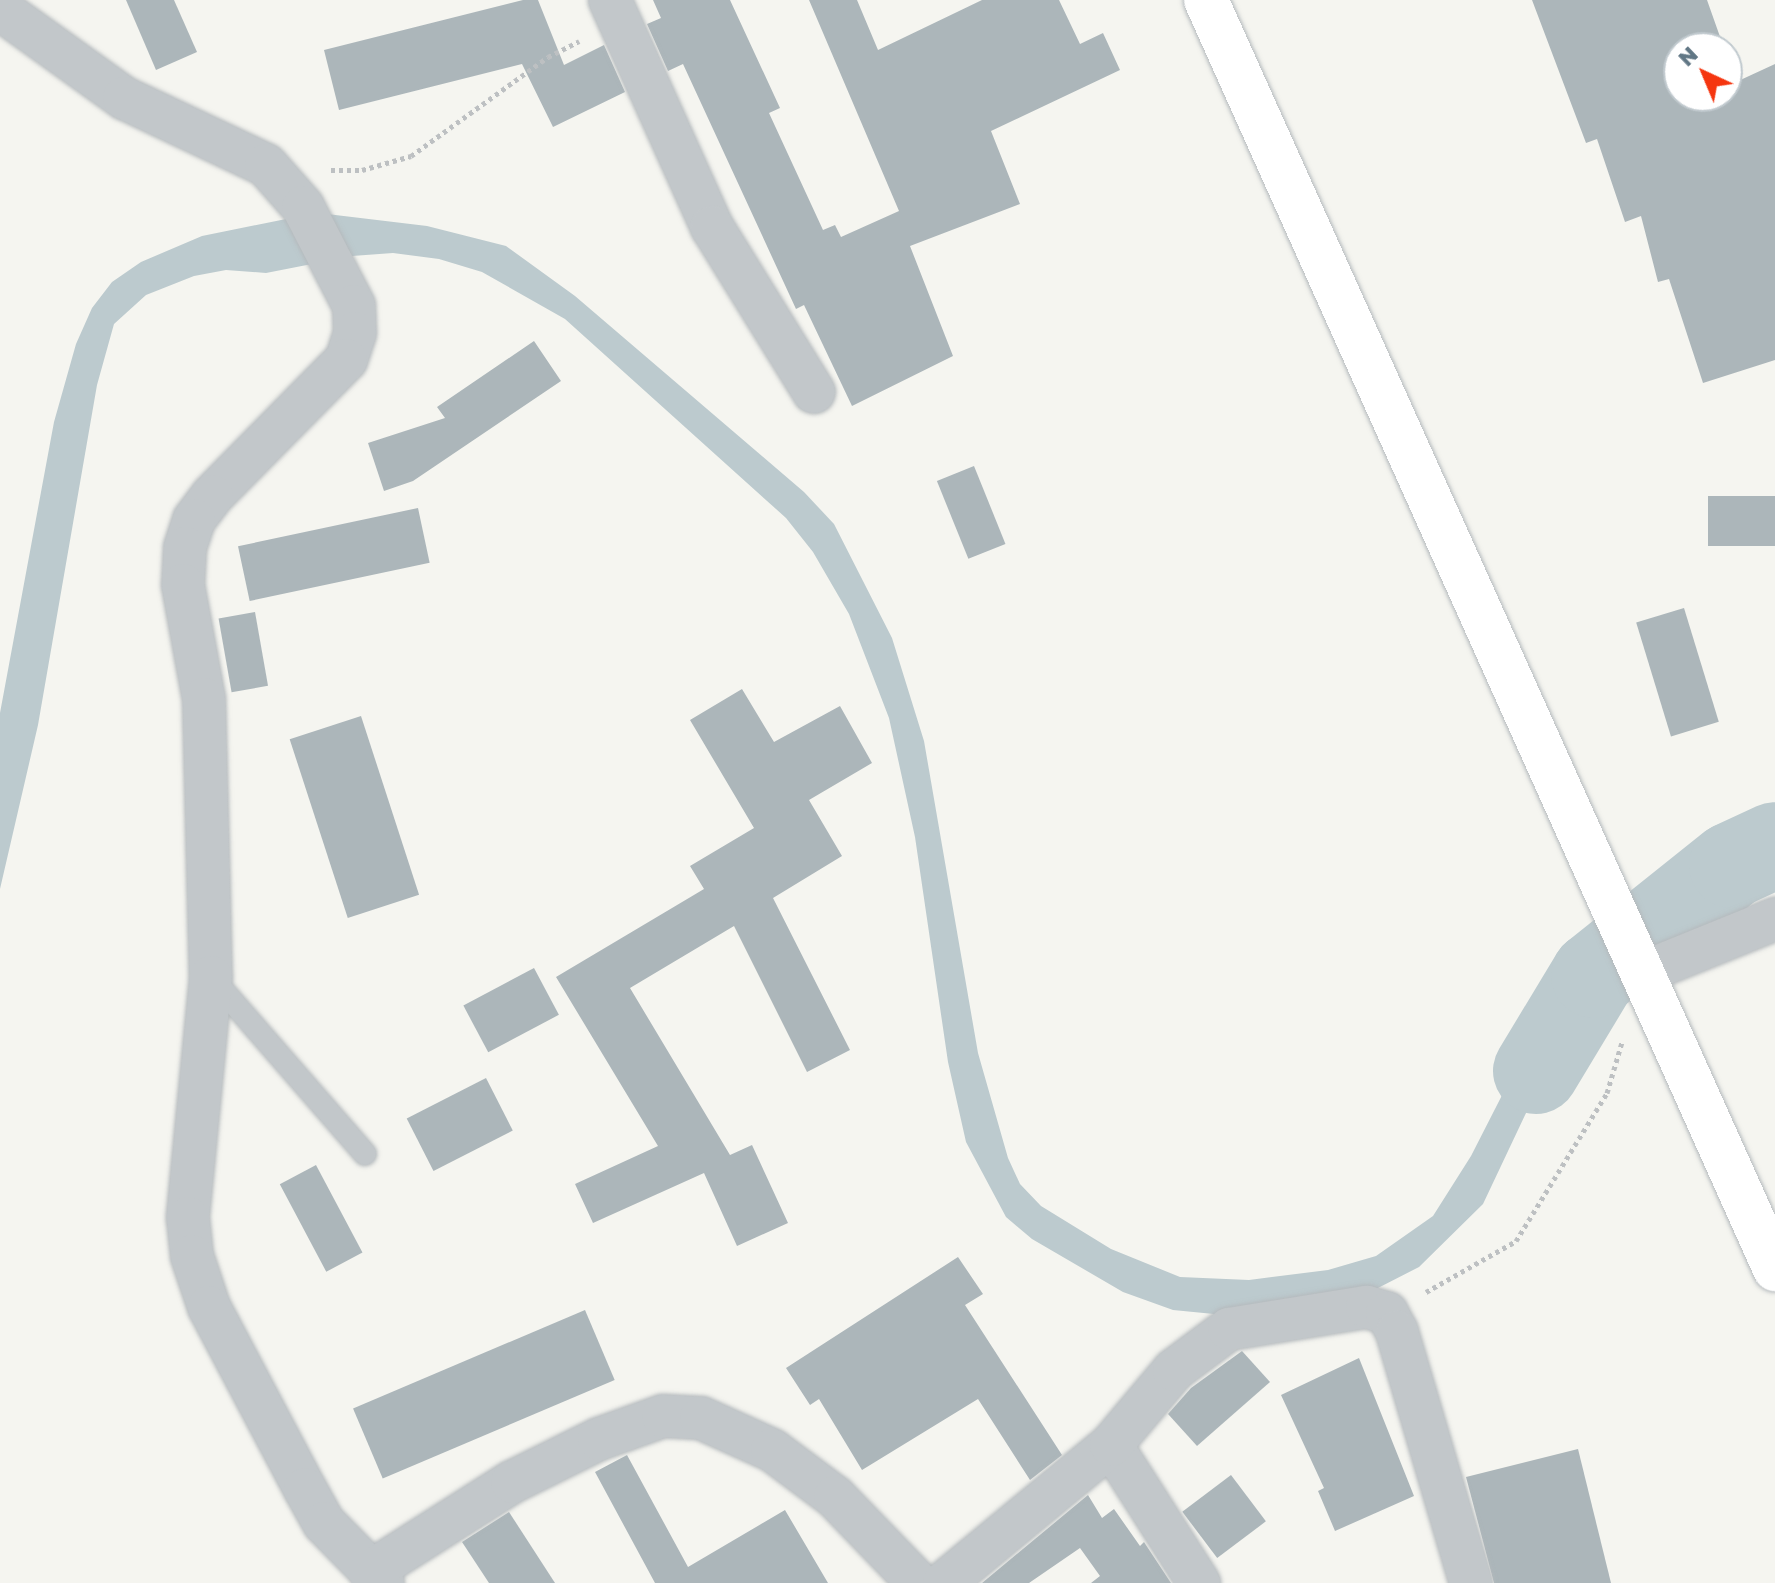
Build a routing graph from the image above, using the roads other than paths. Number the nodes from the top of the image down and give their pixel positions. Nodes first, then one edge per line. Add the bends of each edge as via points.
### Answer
1 (1206, 0) edge
2 (0, 9) edge
3 (615, 10) edge
4 (814, 392) dead end
5 (1775, 919) edge
6 (1642, 973) junction
7 (211, 977) junction
8 (365, 1154) dead end
9 (1775, 1269) edge
10 (1111, 1445) junction
11 (376, 1577) edge
12 (918, 1583) edge
13 (944, 1583) edge
14 (1199, 1583) edge
15 (1471, 1583) edge

1 - 6 main road
2 - 7 street via 124,98 266,165 303,207 354,306 355,333 346,360 212,496 194,520 185,548 183,585 204,699
3 - 4 street via 712,227
5 - 6 street
6 - 9 main road
7 - 8 lane
7 - 11 street via 190,1177 192,1256 209,1307 324,1523
10 - 13 street
10 - 14 street
10 - 15 street via 1174,1370 1229,1329 1367,1307 1387,1313
11 - 12 street via 512,1482 599,1439 663,1416 701,1418 772,1450 835,1497

